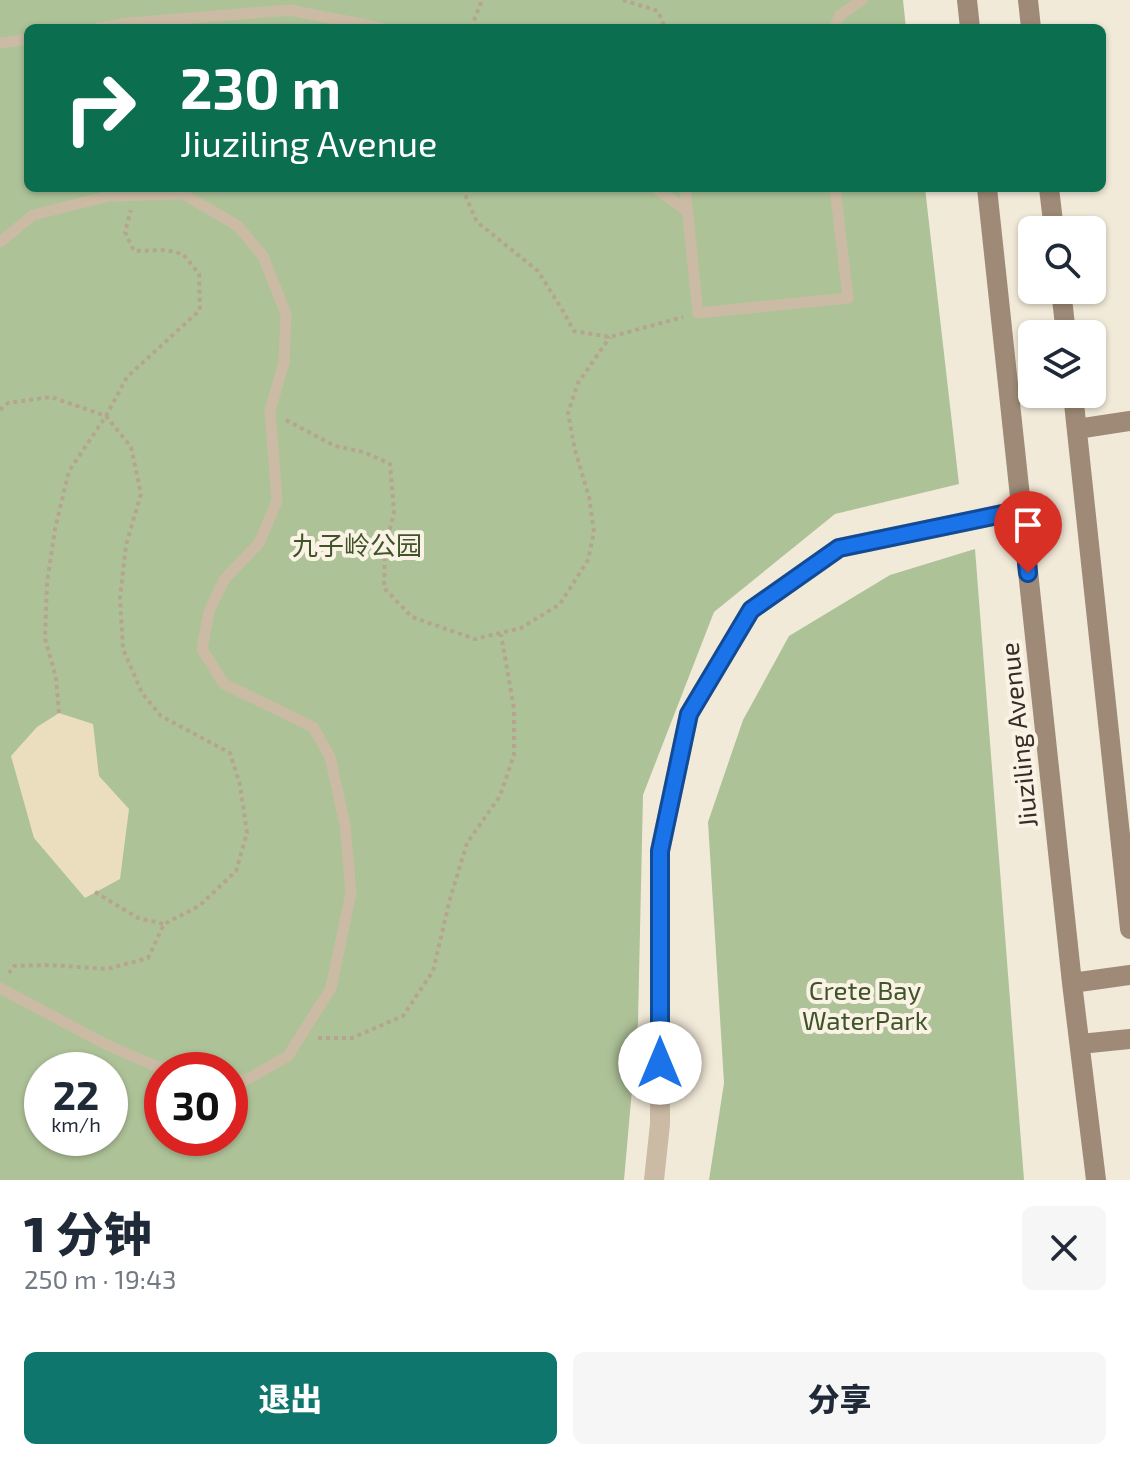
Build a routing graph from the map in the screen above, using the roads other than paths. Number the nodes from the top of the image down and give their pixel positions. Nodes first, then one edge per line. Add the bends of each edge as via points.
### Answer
1 (862, 0) edge
2 (967, 0) edge
3 (1028, 0) edge
4 (123, 24) edge
5 (361, 24) edge
6 (836, 24) edge
7 (970, 24) edge
8 (1031, 24) edge
9 (24, 40) edge
10 (0, 43) edge
11 (661, 192) edge
12 (685, 192) edge
13 (835, 192) edge
14 (987, 192) edge
15 (1049, 192) edge
16 (687, 211) junction
17 (1052, 216) edge
18 (0, 242) edge
19 (1075, 408) edge
20 (1130, 421) edge
21 (1077, 429) junction
22 (1022, 510) junction
23 (1130, 929) edge
24 (1130, 975) edge
25 (1072, 983) junction
26 (0, 988) edge
27 (1130, 1039) edge
28 (1080, 1044) junction
29 (144, 1061) edge
30 (248, 1079) edge
31 (654, 1180) edge
32 (1096, 1180) edge

1 - 6 lane
2 - 7 main road
3 - 8 main road
4 - 5 lane via 290,10
9 - 10 lane
11 - 16 lane
12 - 16 lane
13 - 16 lane via 848,298 698,313
14 - 22 main road, Jiuziling Avenue
15 - 17 main road
18 - 30 lane via 33,215 109,196 183,194 238,226 263,256 286,314 284,362 270,411 277,501 259,543 224,580 209,611 202,649 224,684 313,727 330,757 345,825 351,893 331,988 288,1056
19 - 21 main road
20 - 21 main road
21 - 23 main road
22 - 25 main road, Jiuziling Avenue
22 - 31 street via 839,548 751,610 689,714 660,851 660,1124
24 - 25 main road
25 - 28 main road, Jiuziling Avenue
26 - 29 lane
27 - 28 main road
28 - 32 main road, Jiuziling Avenue

